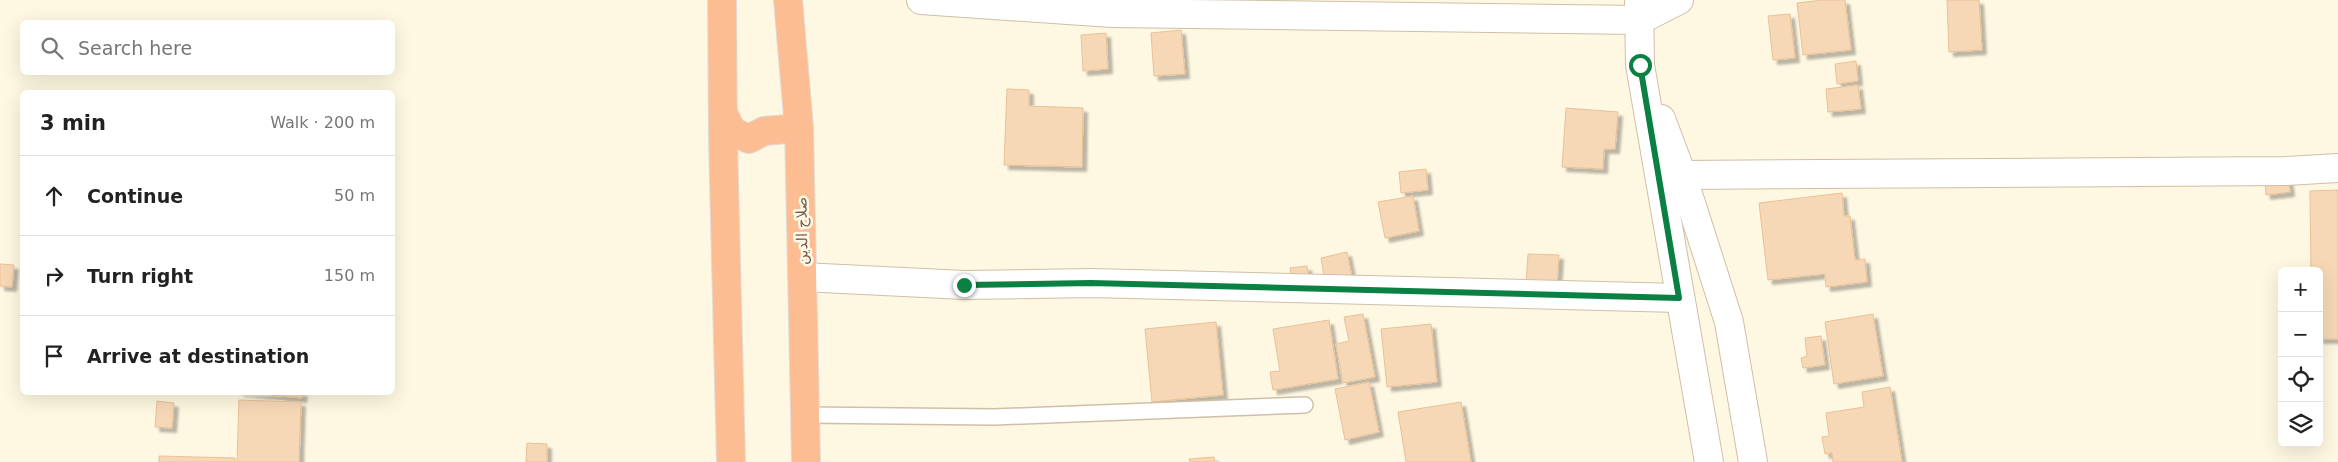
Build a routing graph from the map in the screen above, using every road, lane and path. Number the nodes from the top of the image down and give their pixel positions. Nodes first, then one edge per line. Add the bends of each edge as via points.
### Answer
1 (722, 0) edge
2 (788, 0) edge
3 (921, 0) edge
4 (1679, 0) edge
5 (1639, 10) edge
6 (1640, 65) junction
7 (724, 115) junction
8 (800, 128) junction
9 (2338, 168) edge
10 (1682, 175) junction
11 (802, 277) junction
12 (1679, 298) junction
13 (1305, 404) dead end
14 (805, 414) junction
15 (731, 462) edge
16 (806, 462) edge
17 (1710, 462) edge
18 (1753, 462) edge

1 - 7 highway
2 - 8 highway, صلاح الدين
3 - 5 street via 1112,13
4 - 5 street
5 - 6 street
6 - 10 street
6 - 12 street
7 - 8 highway via 732,130 749,139 764,131
7 - 15 highway
8 - 11 highway, صلاح الدين
9 - 10 street
10 - 18 street via 1729,322
11 - 12 street via 964,285 1091,283
11 - 14 highway, صلاح الدين
12 - 17 street
13 - 14 lane via 994,418
14 - 16 highway, صلاح الدين

